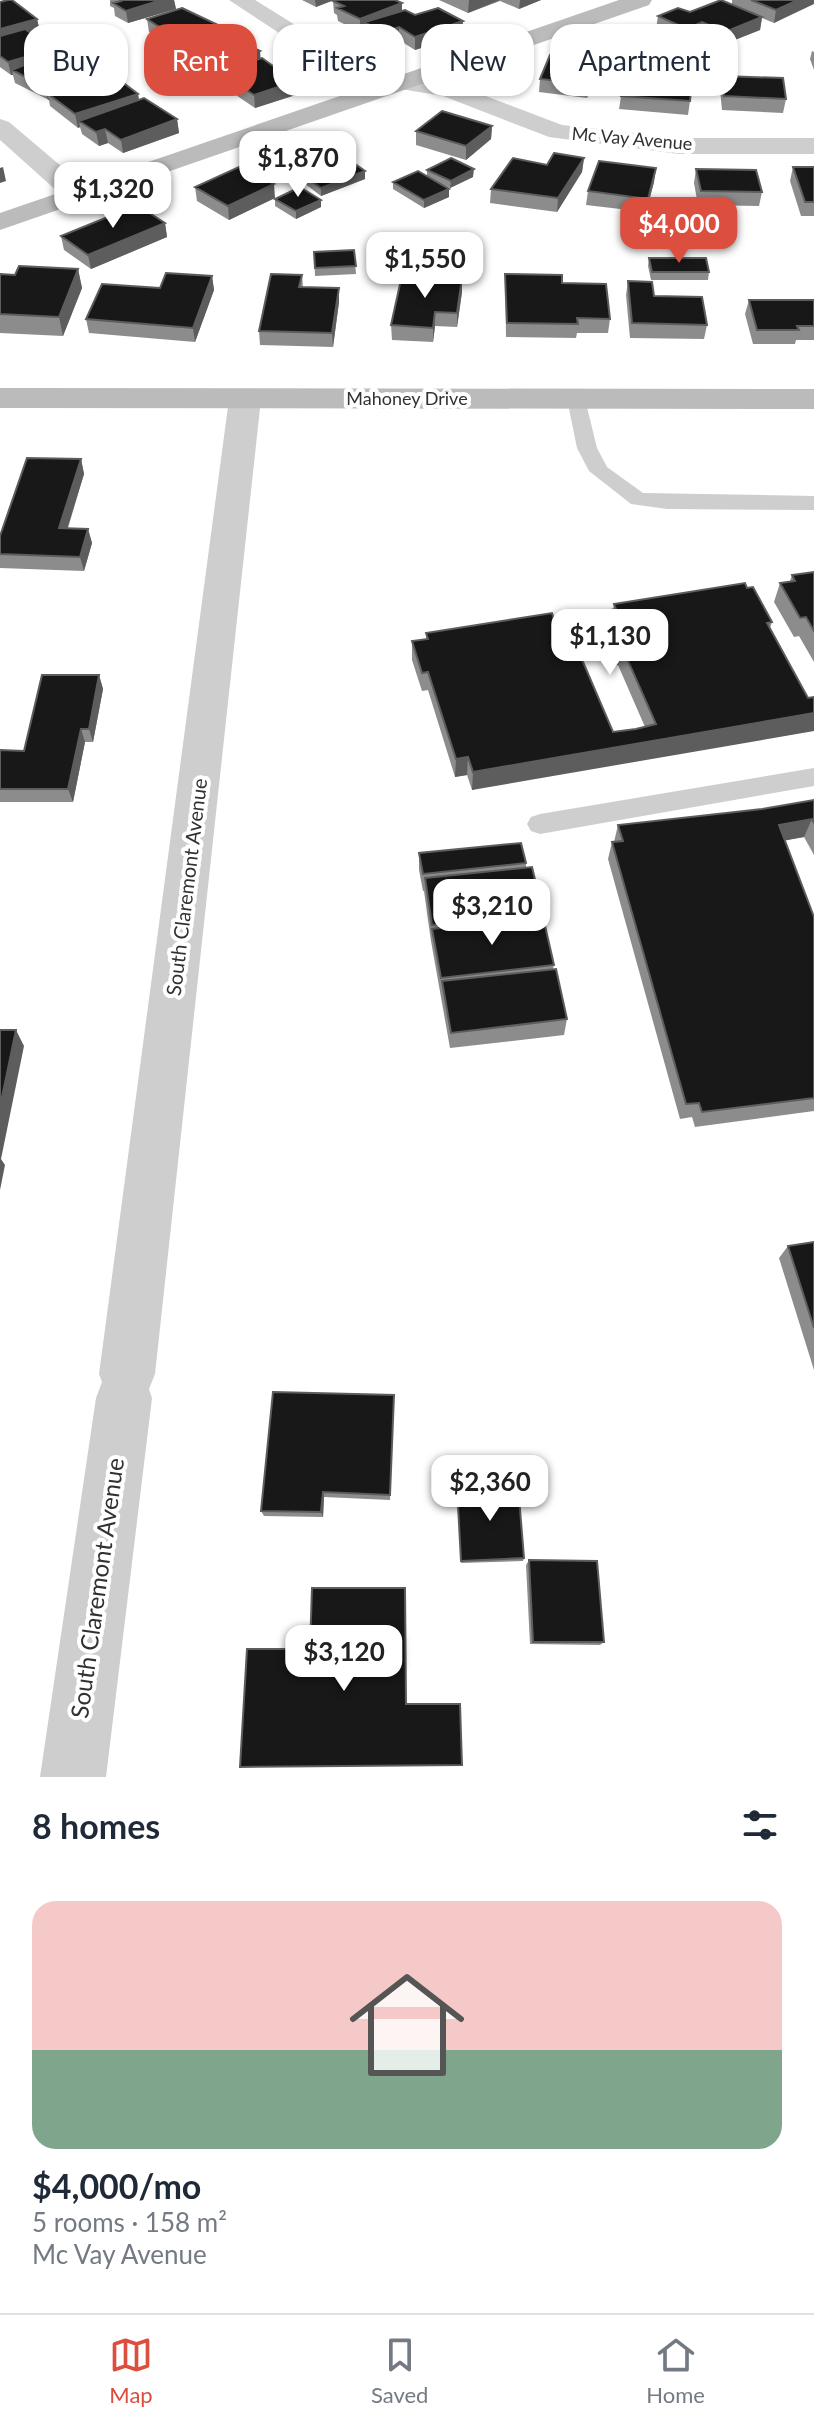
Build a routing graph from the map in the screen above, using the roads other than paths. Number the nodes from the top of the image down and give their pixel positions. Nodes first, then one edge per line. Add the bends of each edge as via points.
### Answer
1 (240, 0) edge
2 (641, 0) edge
3 (278, 24) edge
4 (405, 82) edge
5 (405, 85) edge
6 (363, 96) edge
7 (0, 127) edge
8 (814, 146) edge
9 (77, 194) junction
10 (0, 222) edge
11 (0, 398) edge
12 (245, 399) junction
13 (576, 399) junction
14 (814, 399) edge
15 (814, 503) edge
16 (814, 777) edge
17 (540, 824) dead end
18 (73, 1777) edge

1 - 3 street, Mc Vay Avenue
2 - 4 street
5 - 8 street, Mc Vay Avenue via 448,90 558,132 679,146
6 - 9 street
7 - 9 street
9 - 10 street
11 - 12 street, Mahoney Drive
12 - 13 street, Mahoney Drive
12 - 18 street, South Claremont Avenue
13 - 14 street, Mahoney Drive
13 - 15 lane via 587,448 599,471 638,499
16 - 17 lane

